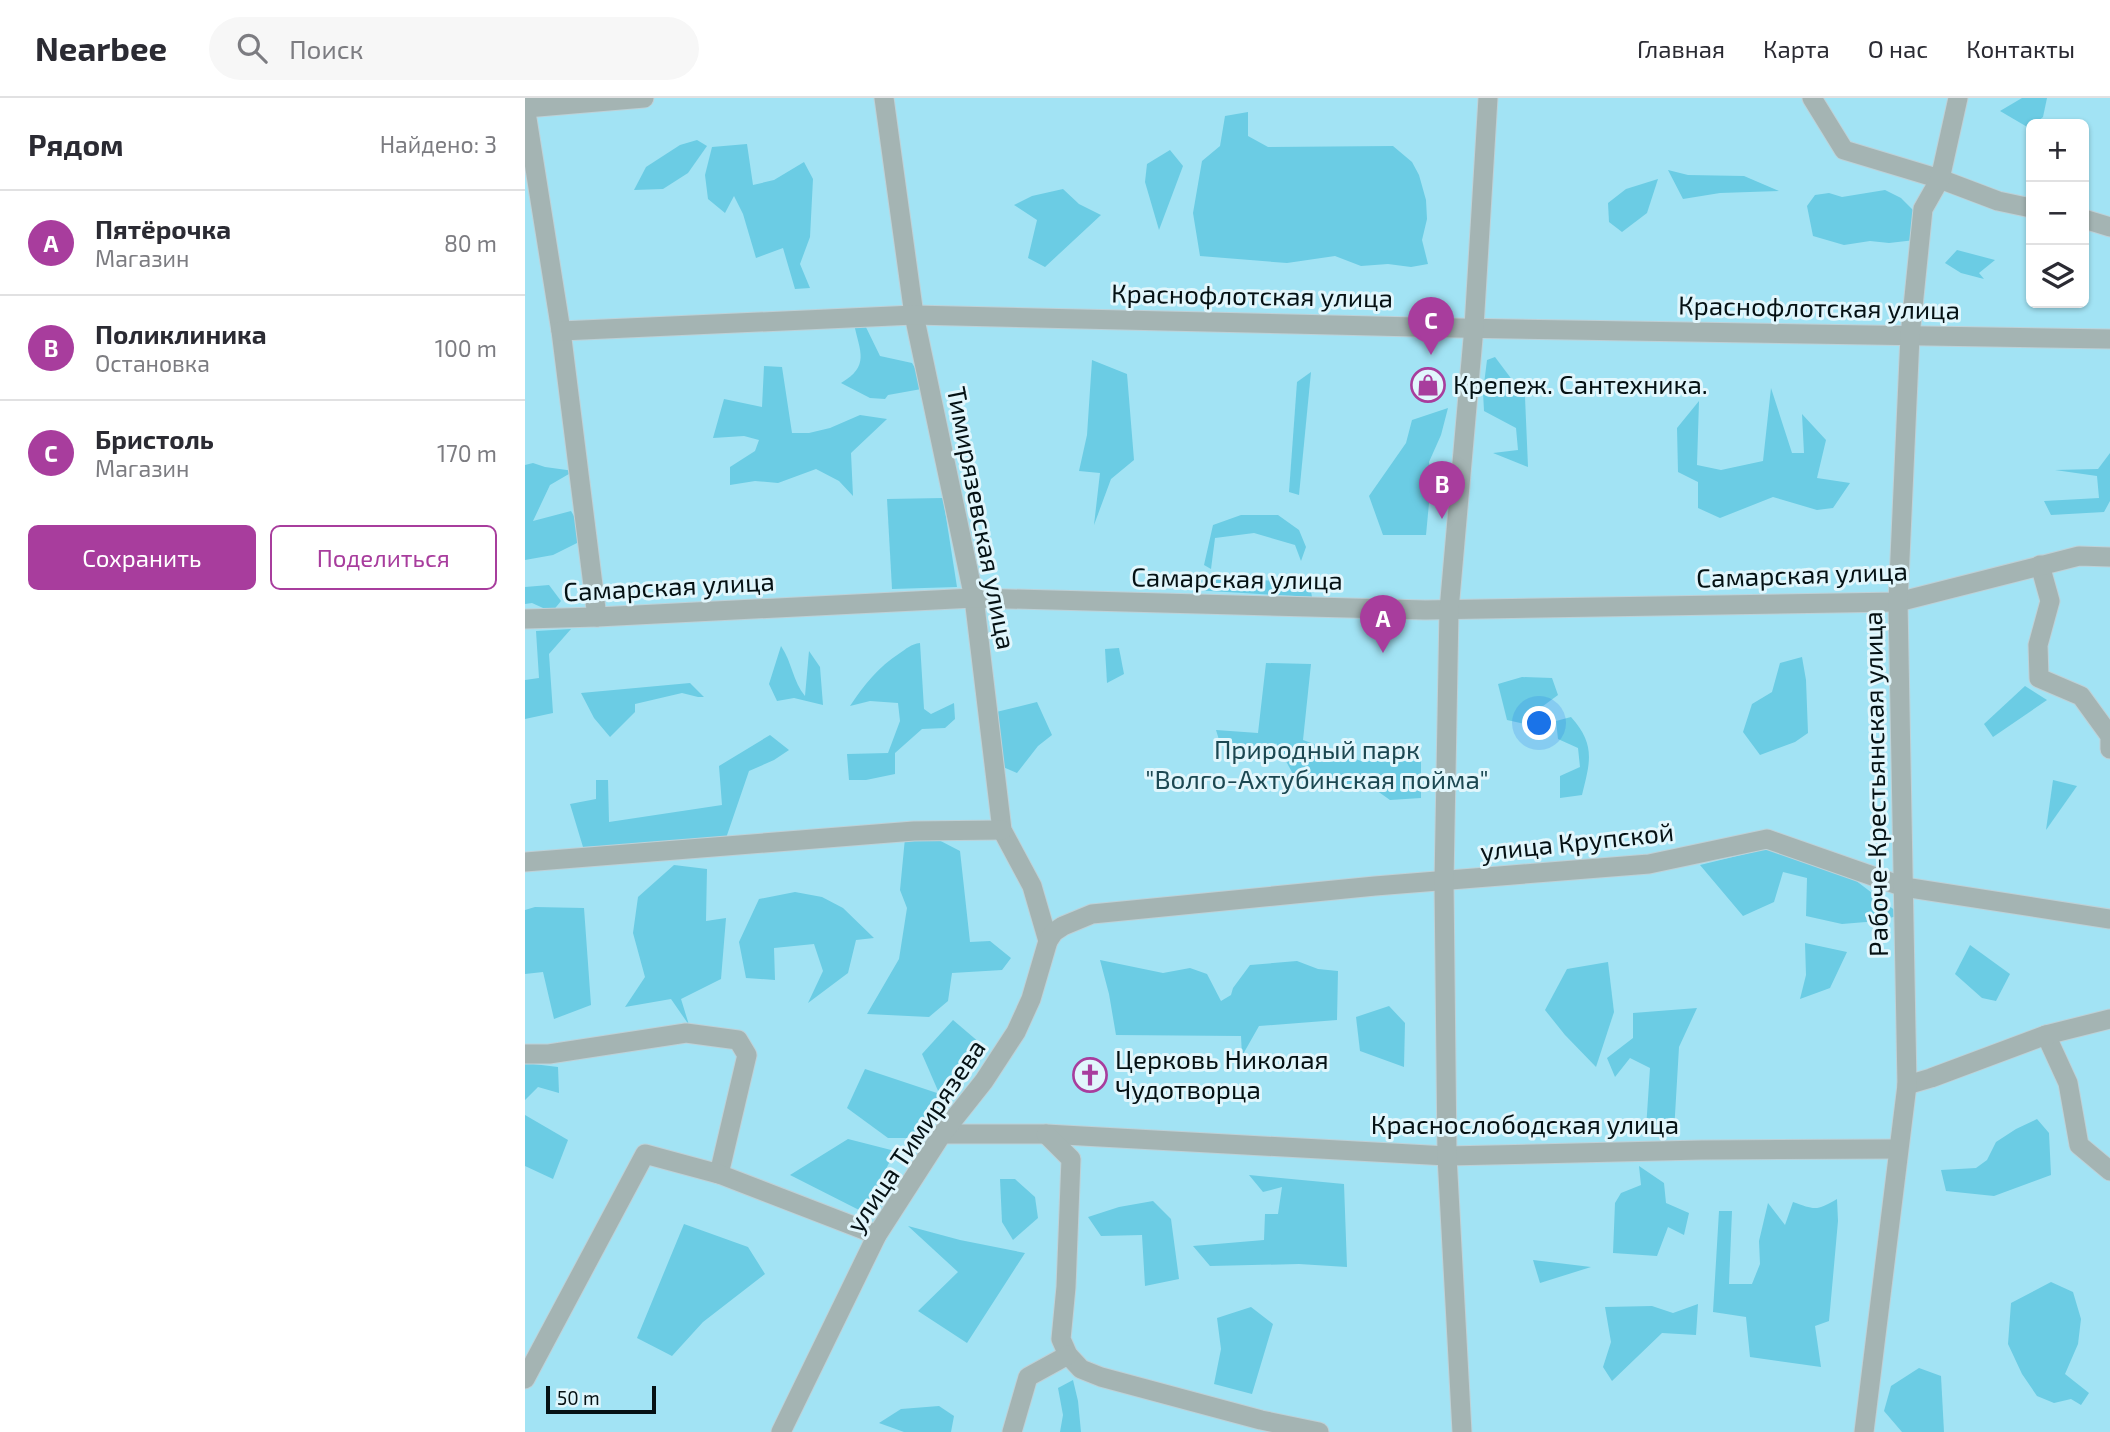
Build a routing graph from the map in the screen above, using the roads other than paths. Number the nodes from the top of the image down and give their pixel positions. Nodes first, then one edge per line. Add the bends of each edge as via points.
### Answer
1 (644, 98) edge
2 (884, 98) edge
3 (1488, 98) edge
4 (1812, 98) edge
5 (1958, 98) edge
6 (525, 107) edge
7 (1940, 179) junction
8 (2026, 207) edge
9 (2089, 221) edge
10 (2110, 227) edge
11 (915, 315) junction
12 (1474, 327) junction
13 (561, 331) junction
14 (1910, 336) junction
15 (2110, 339) edge
16 (2110, 557) edge
17 (2040, 565) junction
18 (974, 598) junction
19 (1898, 602) junction
20 (1449, 610) junction
21 (597, 617) junction
22 (525, 619) edge
23 (2110, 749) edge
24 (1002, 830) junction
25 (525, 862) edge
26 (1444, 882) junction
27 (1905, 887) junction
28 (2110, 919) edge
29 (1048, 941) junction
30 (2110, 1019) edge
31 (2046, 1035) junction
32 (525, 1054) edge
33 (1907, 1084) junction
34 (941, 1134) junction
35 (1047, 1134) junction
36 (1898, 1149) junction
37 (1447, 1156) junction
38 (2110, 1171) edge
39 (719, 1174) junction
40 (877, 1235) junction
41 (1068, 1355) junction
42 (525, 1379) edge
43 (1259, 1426) edge
44 (781, 1432) edge
45 (1012, 1432) edge
46 (1319, 1432) edge
47 (1462, 1432) edge
48 (1864, 1432) edge

1 - 6 street
2 - 11 street, Тимирязевская улица
3 - 12 street
4 - 7 street via 1844,150
5 - 7 street, Рабоче-Крестьянская улица
6 - 13 street
7 - 8 street
7 - 14 street, Рабоче-Крестьянская улица via 1923,209
9 - 10 street
11 - 12 street, Краснофлотская улица
11 - 13 street, Краснофлотская улица
11 - 18 street, Тимирязевская улица
12 - 14 street, Краснофлотская улица
12 - 20 street
13 - 21 street
14 - 15 street, Краснофлотская улица
14 - 19 street, Рабоче-Крестьянская улица
16 - 17 street, Самарская улица via 2079,555
17 - 19 street, Самарская улица
17 - 23 street via 2050,601 2038,645 2039,678 2081,696 2110,736
18 - 20 street, Самарская улица
18 - 21 street, Самарская улица
18 - 24 street, Тимирязевская улица
19 - 20 street, Самарская улица
19 - 27 street, Рабоче-Крестьянская улица
20 - 26 street
21 - 22 street, Самарская улица
24 - 25 street via 914,831
24 - 29 street, Тимирязевская улица via 1032,886
26 - 27 street, улица Крупской via 1649,864 1767,839
26 - 29 street, улица Крупской via 1092,914 1063,926
26 - 37 street
27 - 28 street, улица Крупской
27 - 33 street, Рабоче-Крестьянская улица
29 - 34 street, улица Тимирязева via 1016,1032
30 - 31 street
31 - 33 street
31 - 38 street via 2068,1083 2079,1145
32 - 39 street via 686,1033 738,1040 747,1055
33 - 36 street, Рабоче-Крестьянская улица
34 - 35 street, Краснослободская улица
34 - 40 street, улица Тимирязева
35 - 37 street, Краснослободская улица
35 - 41 street via 1071,1160 1061,1339
36 - 37 street, Краснослободская улица
36 - 48 street, Рабоче-Крестьянская улица
37 - 47 street
39 - 40 street
39 - 42 street via 645,1153
40 - 44 street, улица Тимирязева
41 - 43 street via 1081,1369 1101,1377
41 - 45 street via 1028,1377
43 - 46 street

